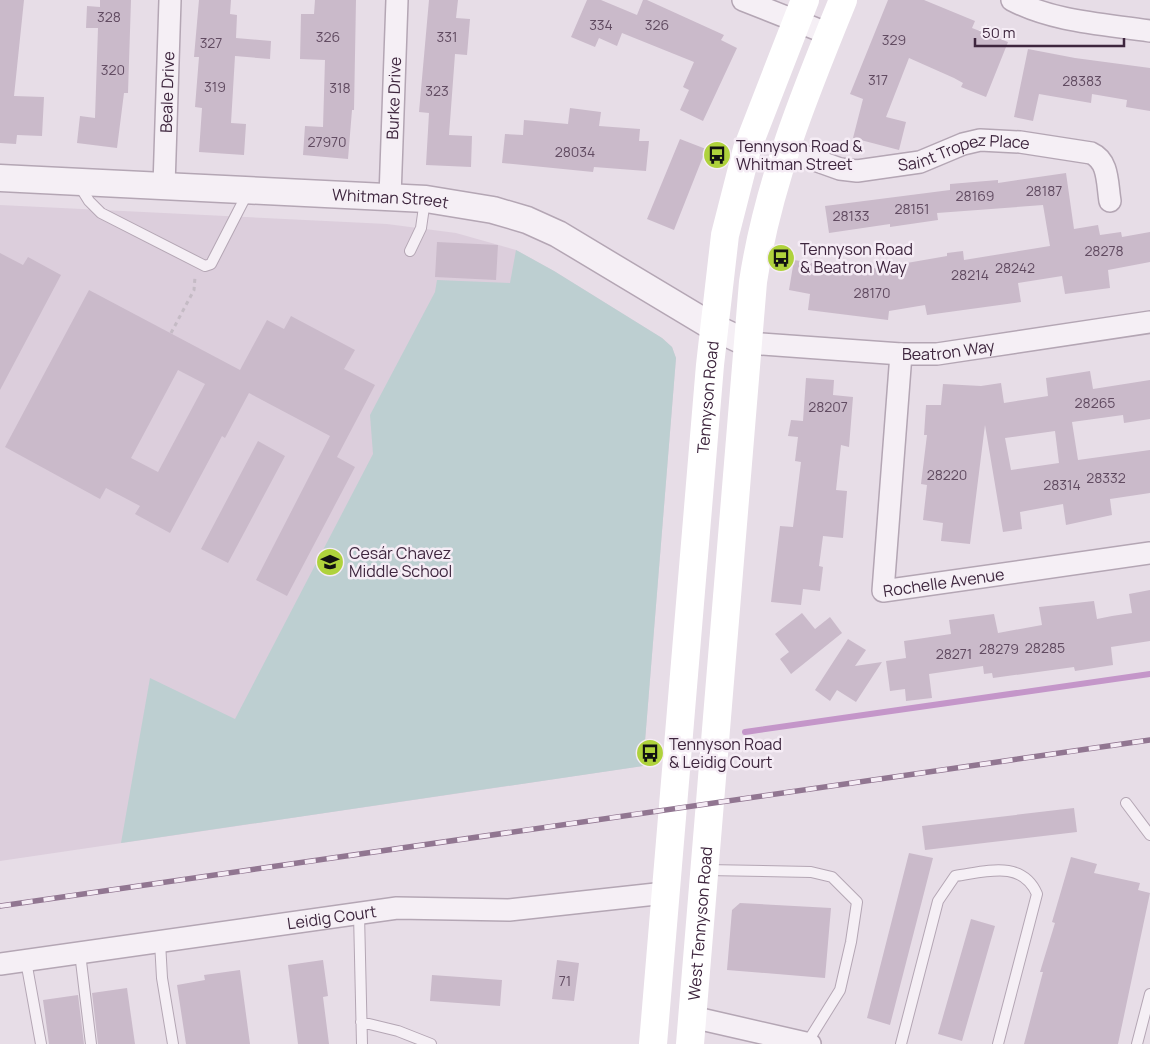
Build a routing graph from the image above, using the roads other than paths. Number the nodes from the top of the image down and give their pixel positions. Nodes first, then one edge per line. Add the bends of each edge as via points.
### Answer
1 (170, 0) edge
2 (397, 0) edge
3 (743, 0) edge
4 (843, 0) edge
5 (1012, 0) edge
6 (801, 10) edge
7 (1150, 31) edge
8 (829, 34) junction
9 (784, 149) junction
10 (0, 178) edge
11 (79, 184) junction
12 (164, 186) junction
13 (249, 191) junction
14 (390, 197) junction
15 (426, 199) junction
16 (1110, 201) dead end
17 (410, 251) dead end
18 (1150, 322) edge
19 (713, 326) junction
20 (747, 343) junction
21 (901, 354) junction
22 (1150, 553) edge
23 (1126, 802) dead end
24 (1150, 835) edge
25 (704, 870) junction
26 (665, 892) junction
27 (359, 914) junction
28 (160, 942) junction
29 (80, 953) junction
30 (26, 961) junction
31 (0, 964) edge
32 (1150, 994) edge
33 (1147, 1015) edge
34 (692, 1016) junction
35 (362, 1022) junction
36 (784, 1041) edge
37 (41, 1044) edge
38 (91, 1044) edge
39 (173, 1044) edge
40 (362, 1044) edge
41 (431, 1044) edge
42 (653, 1044) edge
43 (690, 1044) edge
44 (809, 1044) edge
45 (901, 1044) edge
46 (998, 1044) edge
47 (1137, 1044) edge

1 - 12 street, Beale Drive
2 - 14 street, Burke Drive
3 - 6 street
4 - 8 main road
5 - 7 street via 1051,16
6 - 8 street
6 - 19 main road, Tennyson Road via 764,103 735,193 725,236
8 - 9 main road
9 - 16 street, Saint Tropez Place via 840,169 857,171 920,162 980,140 1020,142 1091,153 1100,157 1104,164
9 - 20 main road via 759,242
10 - 11 street, Whitman Street
11 - 12 street, Whitman Street
11 - 13 lane via 89,202 101,213 205,266 211,264
12 - 13 street, Whitman Street
13 - 14 street, Whitman Street
14 - 15 street, Whitman Street
15 - 17 lane via 421,228
15 - 19 street, Whitman Street via 493,210 527,220 558,234
18 - 21 street, Beatron Way via 953,352
19 - 20 street, Whitman Street
19 - 26 main road, Tennyson Road
20 - 21 street, Beatron Way
20 - 25 main road, West Tennyson Road
21 - 22 street, Rochelle Avenue via 883,591
23 - 24 lane
25 - 34 main road, West Tennyson Road
25 - 44 lane via 811,872 832,877 857,902 840,990
26 - 27 street, Leidig Court via 509,910 426,907
26 - 42 main road
27 - 28 street, Leidig Court
27 - 35 lane
28 - 29 street, Leidig Court
28 - 39 lane via 162,978
29 - 30 street, Leidig Court
29 - 38 lane
30 - 31 street, Leidig Court
30 - 37 lane
32 - 33 lane
33 - 47 lane
34 - 36 street
34 - 43 main road, West Tennyson Road
35 - 40 lane
35 - 41 lane
36 - 44 street
45 - 46 lane via 938,901 955,876 1008,869 1023,875 1037,894

